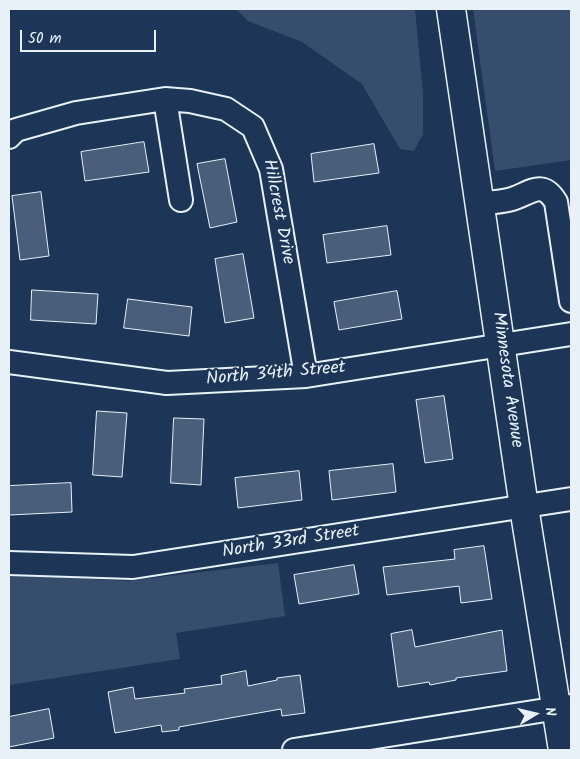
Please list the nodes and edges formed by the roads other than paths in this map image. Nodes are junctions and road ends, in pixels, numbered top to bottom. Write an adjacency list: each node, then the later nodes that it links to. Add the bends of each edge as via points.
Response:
1 (451, 9): 5 (main road, Minnesota Avenue)
2 (165, 99): 3 (street, Hillcrest Drive, via 76,112 16,130); 4 (street); 10 (street, Hillcrest Drive, via 190,100 226,109 253,128 263,147 271,168)
3 (9, 137)
4 (181, 200)
5 (480, 204): 6 (street, via 511,199 538,189 552,195 556,202); 8 (main road, Minnesota Avenue)
6 (571, 301)
7 (571, 334): 8 (street, North 34th Street)
8 (502, 344): 10 (street, North 34th Street); 12 (main road, Minnesota Avenue)
9 (9, 362): 10 (street, North 34th Street, via 167,383)
10 (306, 376)
11 (571, 499): 12 (street, North 33rd Street)
12 (524, 507): 13 (street, North 33rd Street, via 133,567); 14 (main road, Minnesota Avenue)
13 (9, 563)
14 (564, 707): 15 (street); 16 (main road, Minnesota Avenue)
15 (294, 750)
16 (563, 750)

